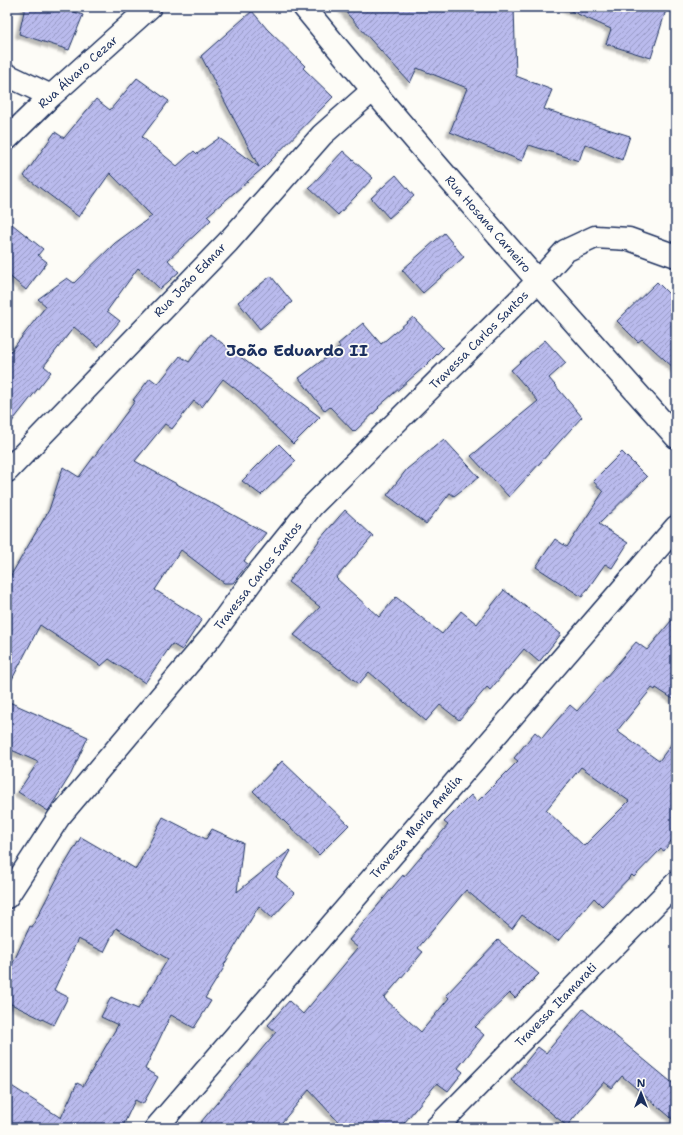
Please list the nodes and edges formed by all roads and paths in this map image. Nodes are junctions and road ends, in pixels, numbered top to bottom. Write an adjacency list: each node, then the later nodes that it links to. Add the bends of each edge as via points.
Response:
1 (150, 7): 5 (street, Rua Álvaro Cezar)
2 (304, 7): 4 (street, Rua Hosana Carneiro)
3 (7, 75): 5 (street)
4 (374, 90): 8 (street, Rua Hosana Carneiro); 10 (street, Rua João Edmar, via 322,135 228,242)
5 (51, 96): 6 (street, Rua Álvaro Cezar)
6 (7, 139)
7 (676, 256): 8 (street, Travessa Carlos Santos, via 629,239 595,237 564,251)
8 (538, 281): 9 (street, Rua Hosana Carneiro); 13 (street, Travessa Carlos Santos, via 312,506 210,637 60,817)
9 (676, 437)
10 (7, 471)
11 (676, 527): 14 (street, Travessa Maria Amélia)
12 (676, 883): 15 (street, Travessa Itamarati)
13 (7, 897)
14 (156, 1128)
15 (436, 1128)

